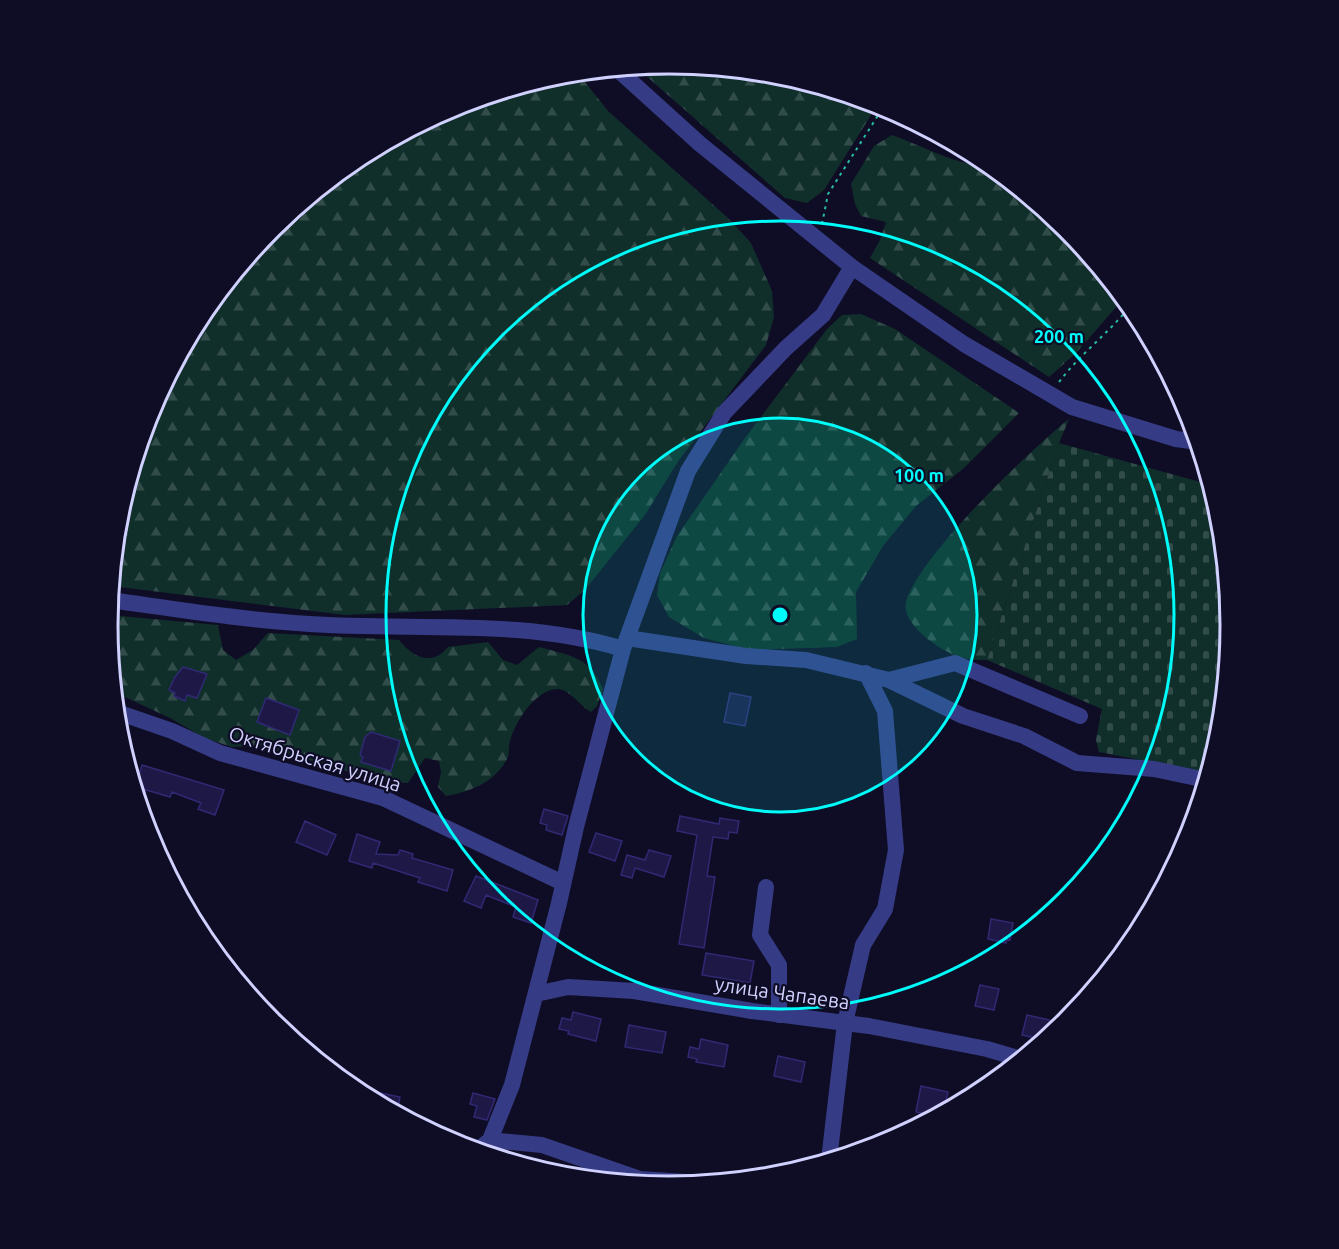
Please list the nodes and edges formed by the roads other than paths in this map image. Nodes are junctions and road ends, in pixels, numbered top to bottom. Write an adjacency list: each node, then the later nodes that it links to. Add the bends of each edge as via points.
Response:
1 (625, 76): 2 (street, via 700,144)
2 (852, 267): 3 (street, via 964,344 1072,407); 5 (street, via 823,315 724,414 688,471)
3 (1189, 441)
4 (119, 601): 5 (street, via 310,624 448,626)
5 (625, 644): 6 (street, via 806,660); 11 (street)
6 (866, 673): 7 (street); 15 (street, via 885,711 896,850 885,909 863,945)
7 (889, 680): 9 (street, via 955,663); 10 (street, via 963,716 1023,736 1077,764 1154,769)
8 (126, 715): 11 (street, Октябрьская улица, via 220,753 383,798)
9 (1080, 716)
10 (1198, 778)
11 (563, 884): 13 (street)
12 (766, 887): 14 (street, via 760,935 779,965)
13 (536, 994): 14 (street, улица Чапаева, via 568,987 634,992); 17 (street, via 512,1085)
14 (778, 1015): 15 (street, улица Чапаева)
15 (845, 1023): 16 (street, улица Чапаева); 19 (street)
16 (1012, 1056)
17 (485, 1143)
18 (489, 1145): 20 (street, via 542,1145)
19 (830, 1151)
20 (623, 1173)

